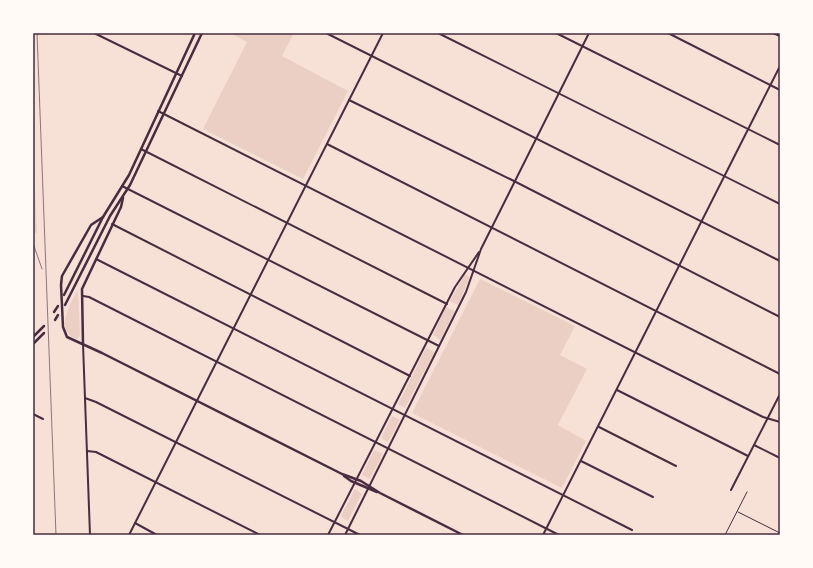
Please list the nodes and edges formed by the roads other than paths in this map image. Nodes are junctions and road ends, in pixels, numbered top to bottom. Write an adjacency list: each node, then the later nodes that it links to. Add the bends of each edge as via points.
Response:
1 (94, 33): 15 (street)
2 (195, 33): 15 (street)
3 (202, 33): 16 (street)
4 (326, 33): 13 (street)
5 (383, 33): 13 (street)
6 (438, 33): 19 (street)
7 (556, 33): 12 (street)
8 (589, 33): 12 (street)
9 (668, 33): 17 (street)
10 (773, 33): 11 (street)
11 (780, 36)
12 (583, 46): 19 (street); 23 (street)
13 (371, 56): 20 (street); 24 (street)
14 (780, 66): 17 (street)
15 (176, 73): 16 (street); 21 (street)
16 (182, 76): 22 (street)
17 (770, 85): 18 (street); 23 (street)
18 (780, 90)
19 (559, 94): 24 (street); 29 (street)
20 (349, 100): 25 (street); 30 (street)
21 (158, 111): 22 (street); 27 (street)
22 (164, 114): 28 (street); 32 (street)
23 (748, 129): 26 (street); 29 (street)
24 (536, 139): 30 (street); 37 (street)
25 (327, 144): 32 (street); 40 (street)
26 (780, 145)
27 (141, 149): 28 (street); 31 (street)
28 (146, 152): 33 (street); 38 (street)
29 (724, 176): 35 (street); 37 (street)
30 (515, 182): 40 (street); 45 (street)
31 (122, 186): 33 (street); 36 (street)
32 (305, 186): 38 (street); 46 (street)
33 (128, 189): 34 (street); 43 (street)
34 (123, 198): 39 (street); 52 (street, via 110,216)
35 (780, 204)
36 (103, 217): 48 (street); 65 (street, via 92,225 64,272 61,282 63,329 71,340)
37 (702, 222): 44 (street); 45 (street)
38 (287, 223): 43 (street); 51 (street)
39 (112, 224): 42 (street); 49 (street)
40 (492, 227): 41 (street); 54 (street)
41 (481, 249): 46 (street); 47 (street)
42 (96, 258): 50 (street); 60 (street)
43 (268, 261): 49 (street); 63 (street)
44 (780, 261)
45 (680, 266): 54 (street); 57 (street)
46 (467, 267): 47 (street); 51 (street)
47 (474, 271): 66 (street); 67 (street)
48 (64, 295)
49 (250, 295): 60 (street); 70 (street)
50 (81, 296): 65 (street); 68 (street)
51 (447, 304): 63 (street)
52 (65, 305)
53 (58, 306): 55 (street)
54 (657, 311): 67 (street); 69 (street)
55 (54, 312)
56 (58, 315): 58 (street)
57 (780, 317)
58 (55, 320)
59 (44, 326): 62 (street)
60 (233, 329): 68 (street); 75 (street)
61 (44, 333): 64 (street)
62 (33, 337)
63 (428, 341): 66 (street); 70 (street)
64 (33, 344)
65 (83, 344): 73 (street); 74 (street)
66 (439, 346): 77 (street)
67 (636, 353): 71 (street); 78 (street)
68 (216, 363): 74 (street); 83 (street)
69 (780, 374)
70 (410, 376): 75 (street)
71 (617, 390): 81 (street); 87 (street)
72 (780, 394): 78 (street)
73 (85, 398): 82 (street); 86 (street)
74 (197, 401): 82 (street); 91 (street)
75 (393, 409): 77 (street); 83 (street)
76 (33, 414): 79 (street)
77 (404, 415): 85 (street); 100 (street)
78 (768, 418): 80 (street); 84 (street)
79 (43, 419)
80 (780, 422)
81 (598, 427): 89 (street); 90 (street)
82 (176, 442): 93 (street); 103 (street)
83 (376, 443): 85 (street); 92 (street)
84 (754, 445): 87 (street); 88 (street)
85 (387, 449): 95 (street); 106 (street)
86 (87, 451): 93 (street, via 96,452); 109 (street)
87 (748, 456): 97 (street)
88 (780, 458)
89 (581, 461): 100 (street); 101 (street)
90 (676, 466)
91 (342, 474): 92 (street); 94 (street)
92 (357, 479): 94 (street); 95 (street)
93 (156, 482): 104 (street); 112 (street)
94 (355, 483): 96 (street); 103 (street)
95 (369, 485): 96 (street); 99 (street)
96 (368, 489): 99 (street); 105 (street)
97 (731, 490)
98 (747, 492): 102 (lane)
99 (380, 493): 116 (street)
100 (564, 495): 106 (street); 107 (street)
101 (653, 497)
102 (738, 512): 108 (lane); 119 (lane)
103 (334, 522): 105 (street); 113 (street)
104 (135, 524): 110 (street); 111 (street)
105 (348, 529): 114 (street); 115 (street)
106 (546, 529): 117 (street); 118 (street)
107 (632, 530)
108 (780, 533)
109 (90, 535)
110 (129, 535)
111 (157, 535)
112 (260, 535)
113 (328, 535)
114 (345, 535)
115 (360, 535)
116 (463, 535)
117 (543, 535)
118 (559, 535)
119 (725, 535)

